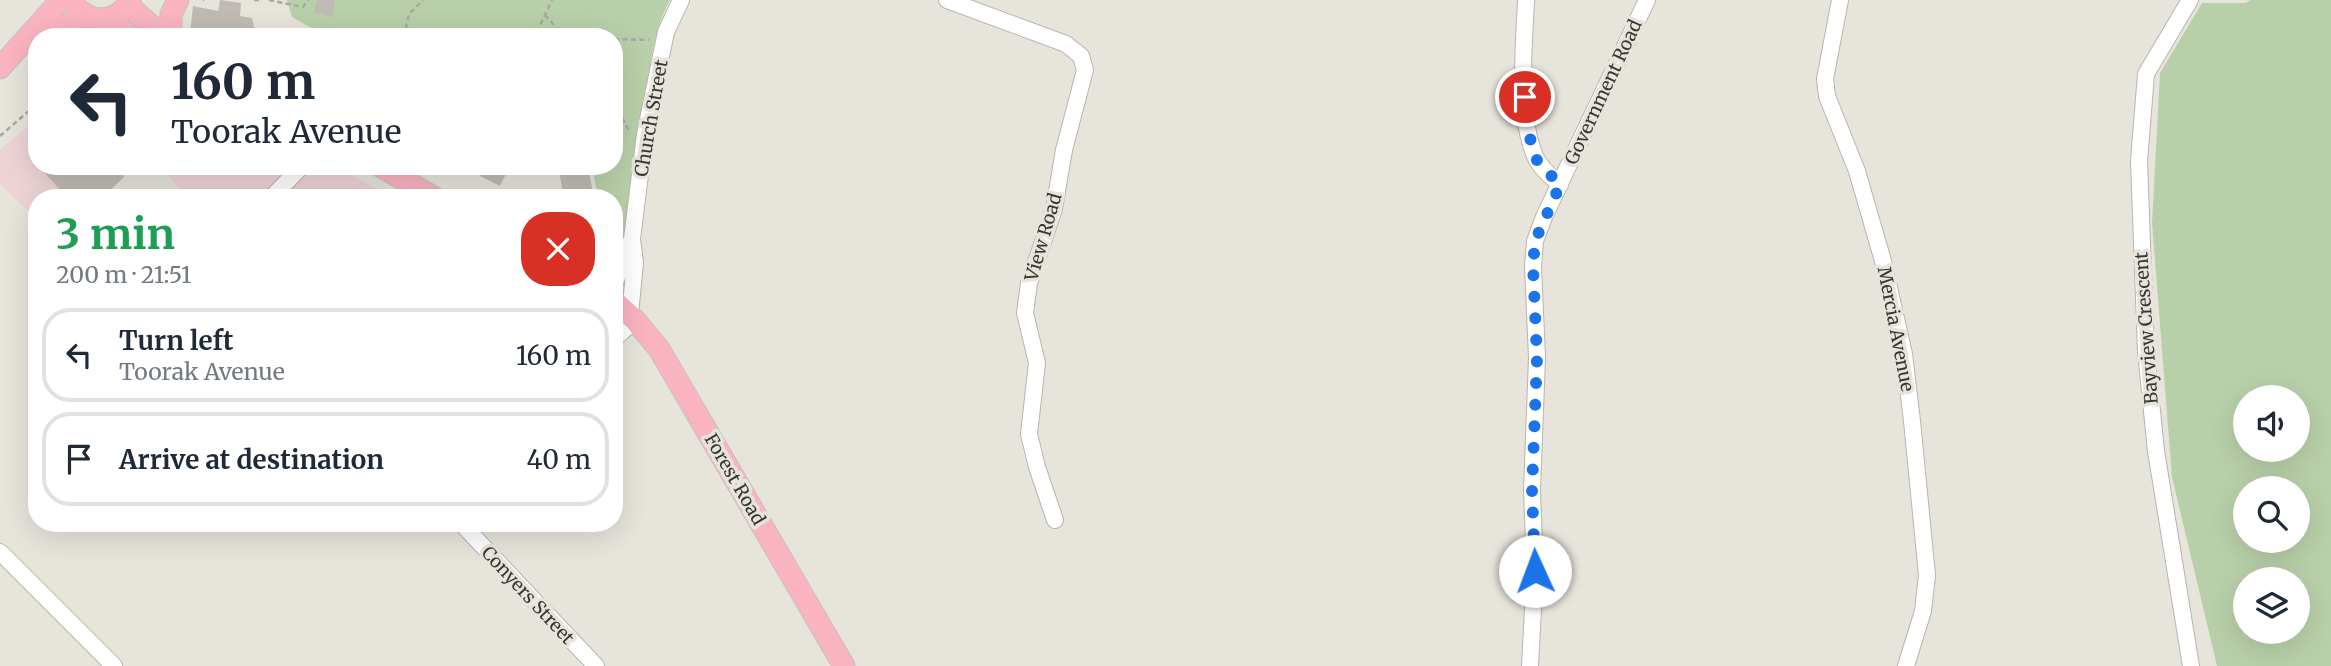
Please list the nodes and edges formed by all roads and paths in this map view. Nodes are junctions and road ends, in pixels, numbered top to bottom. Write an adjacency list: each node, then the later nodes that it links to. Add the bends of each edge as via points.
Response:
1 (61, 0): 20 (main road)
2 (72, 0): 18 (main road)
3 (178, 0): 24 (main road)
4 (254, 0): 5 (path)
5 (259, 0)
6 (269, 0): 7 (path, via 303,7)
7 (308, 0)
8 (422, 0): 25 (path, via 409,14)
9 (552, 0): 17 (path)
10 (681, 0): 30 (street, Church Street)
11 (947, 0): 44 (street, View Road, via 1066,44 1081,56 1085,70 1025,313 1037,363 1029,434)
12 (1526, 0): 38 (street, via 1526,124 1536,159)
13 (1647, 0): 38 (street, Government Road)
14 (1840, 0): 51 (street, Mercia Avenue, via 1825,79 1827,96 1857,171 1876,236 1904,354 1912,421 1927,575 1923,611)
15 (2190, 0): 52 (street, Bayview Crescent, via 2146,74 2139,161 2140,242 2154,426)
16 (128, 2): 19 (main road); 23 (main road)
17 (545, 15): 26 (path); 27 (path)
18 (86, 16): 19 (main road); 21 (main road)
19 (108, 19): 22 (main road)
20 (36, 28)
21 (61, 28)
22 (120, 28)
23 (155, 28)
24 (171, 28)
25 (406, 28)
26 (539, 28)
27 (557, 28)
28 (28, 37): 32 (main road)
29 (623, 39): 30 (path)
30 (664, 43): 41 (street, Church Street, via 645,134)
31 (28, 45): 32 (main road)
32 (16, 51): 33 (main road)
33 (0, 68)
34 (28, 112): 35 (path)
35 (0, 136)
36 (293, 175): 39 (street)
37 (395, 175): 40 (main road)
38 (1560, 185): 50 (street, Government Road, via 1535,241 1533,266 1537,358)
39 (280, 189)
40 (420, 189)
41 (632, 239): 42 (street, Church Street); 43 (street, Church Street, via 635,264)
42 (623, 262)
43 (626, 312): 49 (main road, Forest Road, via 659,349)
44 (1055, 520)
45 (469, 532): 48 (street, Conyers Street)
46 (0, 552): 47 (street)
47 (114, 666)
48 (596, 666)
49 (845, 666)
50 (1530, 666)
51 (1906, 666)
52 (2191, 666)

